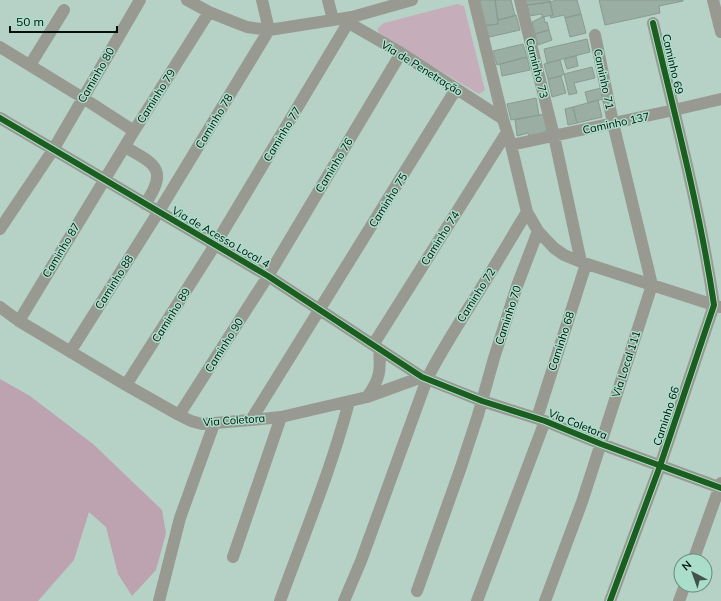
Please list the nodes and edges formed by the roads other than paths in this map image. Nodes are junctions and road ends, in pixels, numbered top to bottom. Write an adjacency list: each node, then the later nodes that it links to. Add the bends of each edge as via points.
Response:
1 (140, 0): 21 (street, Caminho 80)
2 (187, 0): 11 (street)
3 (262, 0): 14 (street)
4 (328, 0): 12 (street)
5 (412, 0): 9 (street)
6 (474, 0): 25 (street)
7 (520, 0): 29 (street, Caminho 73)
8 (714, 0): 15 (street)
9 (392, 3): 12 (street)
10 (64, 10): 19 (street)
11 (209, 12): 14 (street, via 247,27); 27 (street, Caminho 79)
12 (341, 21): 14 (street); 18 (street, Via de Penetração); 39 (street, Caminho 77)
13 (653, 22): 23 (street, Caminho 69)
14 (269, 30): 35 (street, Caminho 78)
15 (721, 32)
16 (595, 35): 26 (street, Caminho 71)
17 (0, 47): 19 (street)
18 (401, 53): 20 (street, Via de Penetração); 41 (street, Caminho 76)
19 (30, 66): 21 (street)
20 (456, 89): 25 (street, Via de Penetração); 45 (street, Caminho 75)
21 (83, 98): 27 (street); 32 (street, Caminho 80)
22 (721, 99): 23 (street, Caminho 137)
23 (674, 110): 26 (street, Caminho 137); 43 (street, Caminho 69)
24 (0, 118): 32 (street, Via de Acesso Local 4)
25 (503, 118): 28 (street)
26 (613, 123): 29 (street, Caminho 137); 42 (street, Caminho 71)
27 (134, 131): 31 (street, Caminho 79)
28 (507, 132): 30 (street); 47 (street, Caminho 74)
29 (554, 136): 30 (street, Caminho 137); 40 (street, Caminho 73)
30 (511, 145): 36 (street)
31 (125, 147): 33 (street, Caminho 79); 34 (street, via 153,164 157,174 156,185)
32 (53, 150): 33 (street, Via de Acesso Local 4); 37 (street, Caminho 80)
33 (104, 180): 34 (street, Via de Acesso Local 4); 46 (street, Caminho 87)
34 (145, 204): 35 (street, Via de Acesso Local 4)
35 (159, 212): 39 (street, Via de Acesso Local 4); 48 (street, Caminho 88)
36 (527, 212): 38 (street); 49 (street, Caminho 72)
37 (0, 229)
38 (538, 231): 40 (street, via 554,248); 52 (street, Caminho 70, via 517,286)
39 (215, 245): 41 (street, Via de Acesso Local 4); 50 (street, Caminho 89)
40 (583, 263): 42 (street); 56 (street, Caminho 68)
41 (268, 276): 45 (street, Via de Acesso Local 4); 54 (street, Caminho 90)
42 (652, 285): 43 (street); 59 (street, Via Local 111)
43 (717, 306): 60 (street, Caminho 66)
44 (0, 308): 46 (street, Via Coletora)
45 (320, 310): 47 (street, Via de Acesso Local 4); 57 (street, Caminho 75)
46 (19, 321): 48 (street, Via Coletora)
47 (376, 347): 49 (street, Via de Acesso Local 4); 51 (street, via 380,364 379,375)
48 (70, 352): 50 (street, Via Coletora)
49 (425, 378): 51 (street, Via Coletora); 52 (street, Via Coletora); 67 (street, Caminho 72, via 361,562)
50 (126, 385): 54 (street, Via Coletora)
51 (367, 398): 53 (street, Via Coletora)
52 (482, 401): 56 (street, Via Coletora); 64 (street, Caminho 70)
53 (349, 402): 55 (street, Via Coletora); 66 (street)
54 (179, 415): 58 (street, Via Coletora, via 202,424)
55 (281, 416): 57 (street, Via Coletora); 63 (street)
56 (541, 419): 59 (street, Via Coletora); 68 (street, Caminho 68)
57 (251, 420): 58 (street, Via Coletora)
58 (214, 424): 65 (street, via 180,518)
59 (600, 444): 60 (street, Via Coletora); 69 (street, Via Local 111, via 582,502)
60 (660, 466): 61 (street, Via Coletora); 70 (street, Caminho 66)
61 (720, 487): 62 (street)
62 (696, 553)
63 (233, 558)
64 (417, 591)
65 (159, 601)
66 (280, 601)
67 (344, 601)
68 (477, 601)
69 (545, 601)
70 (610, 601)

